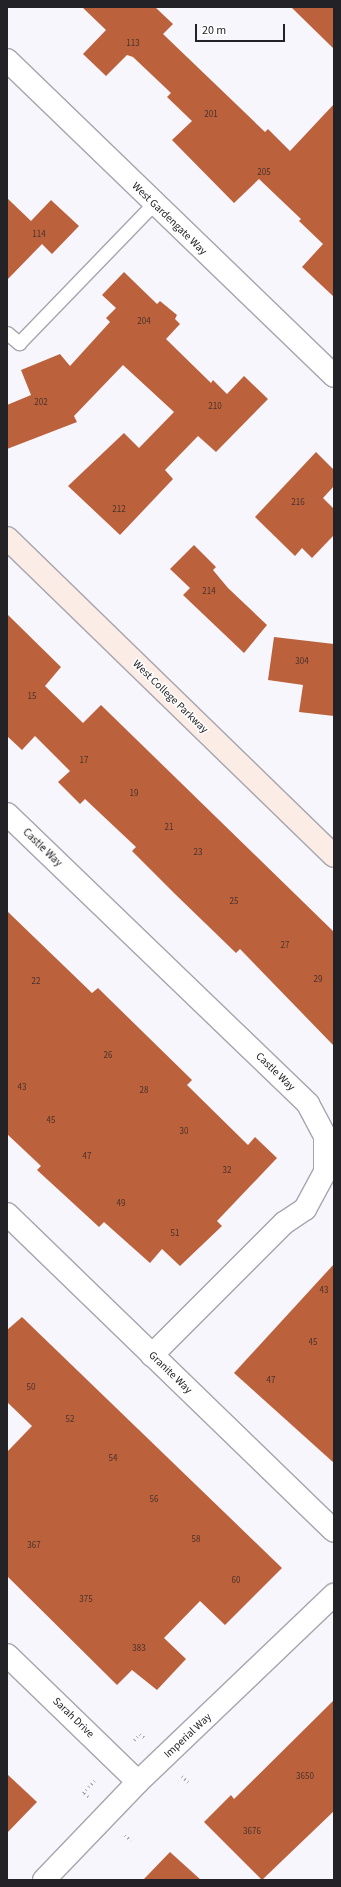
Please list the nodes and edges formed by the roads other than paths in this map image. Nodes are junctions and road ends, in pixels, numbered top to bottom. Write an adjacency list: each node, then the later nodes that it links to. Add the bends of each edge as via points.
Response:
1 (7, 60): 2 (street, West Gardengate Way)
2 (153, 204): 3 (lane, via 19,343); 4 (street, West Gardengate Way)
3 (7, 333)
4 (334, 376)
5 (7, 538): 7 (main road, West College Parkway)
6 (7, 814): 9 (street, Castle Way, via 308,1104 325,1136 325,1172 305,1209 284,1223)
7 (334, 856)
8 (7, 1214): 9 (street, Granite Way)
9 (152, 1356): 10 (street, Granite Way)
10 (334, 1531)
11 (334, 1595): 13 (street, Imperial Way)
12 (7, 1655): 13 (street, Sarah Drive)
13 (138, 1782): 14 (street, Imperial Way)
14 (44, 1880)

